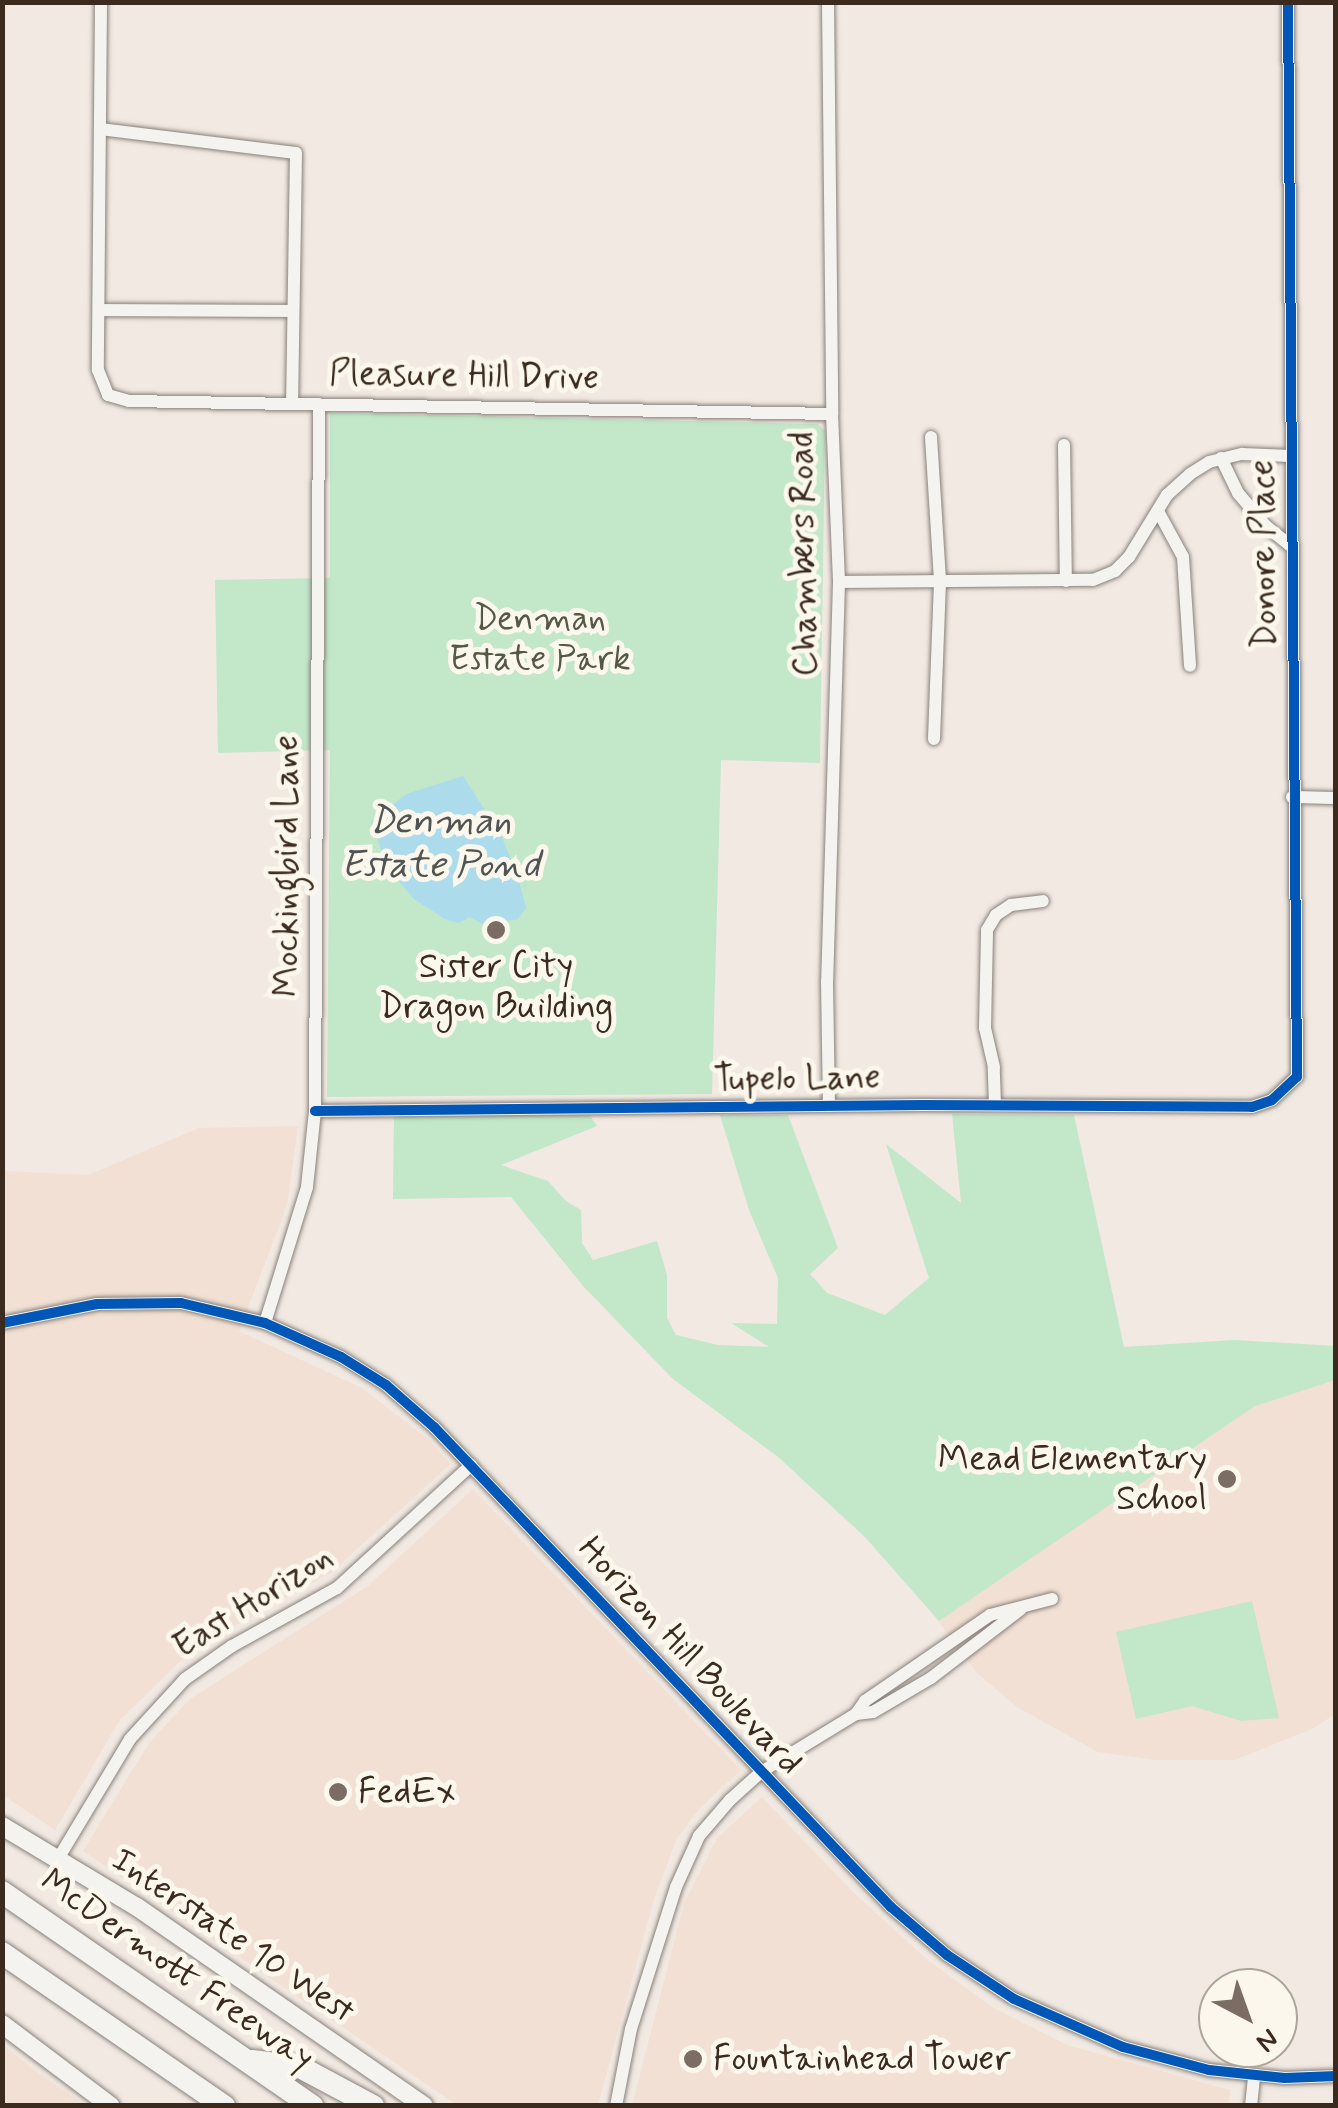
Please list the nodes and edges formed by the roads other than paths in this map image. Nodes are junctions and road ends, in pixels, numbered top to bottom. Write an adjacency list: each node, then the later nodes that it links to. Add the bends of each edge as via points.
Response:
1 (101, 2): 4 (street)
2 (828, 2): 9 (street, Chambers Road)
3 (1288, 2): 12 (street, Donore Place)
4 (100, 129): 5 (street); 6 (street, via 296,153)
5 (100, 310): 6 (street); 7 (street, Pleasure Hill Drive, via 102,386 108,396)
6 (292, 311): 7 (street)
7 (292, 402): 8 (street, Pleasure Hill Drive)
8 (320, 404): 9 (street, Pleasure Hill Drive); 27 (street, Mockingbird Lane)
9 (832, 414): 17 (street, Chambers Road)
10 (931, 437): 18 (street)
11 (1064, 445): 16 (street)
12 (1290, 456): 13 (street); 15 (street, Donore Place)
13 (1222, 458): 14 (street, via 1190,474); 15 (street, via 1238,493)
14 (1158, 512): 16 (street, via 1122,565 1093,580); 19 (street, via 1183,557)
15 (1293, 548): 21 (street, Donore Place)
16 (1066, 581): 18 (street)
17 (840, 582): 18 (street); 26 (street, Chambers Road, via 827,980)
18 (940, 582): 20 (street)
19 (1190, 666)
20 (934, 739)
21 (1292, 797): 22 (street); 24 (street, Donore Place, via 1298,1073)
22 (1336, 798)
23 (1043, 901): 25 (street, via 1011,905 987,930 984,1028)
24 (1276, 1096): 25 (street, Tupelo Lane, via 1252,1107)
25 (995, 1105): 26 (street, Tupelo Lane)
26 (830, 1106): 27 (street, Tupelo Lane)
27 (315, 1112): 28 (street, Mockingbird Lane, via 307,1188)
28 (265, 1323): 29 (street, Horizon Hill Boulevard, via 181,1303 139,1301); 30 (street, Horizon Hill Boulevard, via 320,1345 386,1385)
29 (2, 1324)
30 (471, 1465): 36 (street, Horizon Hill Boulevard); 38 (street, East Horizon, via 337,1588 185,1679 130,1740)
31 (1052, 1599): 32 (street)
32 (1024, 1606): 33 (street, via 990,1615); 34 (street)
33 (958, 1637): 34 (street); 35 (street)
34 (968, 1652): 35 (street, via 873,1712)
35 (856, 1714): 36 (street)
36 (761, 1772): 43 (street, Horizon Hill Boulevard, via 902,1918 1014,2000 1123,2047); 50 (street, via 690,1853 631,2029)
37 (2, 1826): 38 (main road, Interstate 10 West)
38 (58, 1859): 49 (main road, Interstate 10 West)
39 (2, 1892): 42 (highway, McDermott Freeway)
40 (2, 1953): 46 (highway)
41 (2, 2024): 45 (main road)
42 (249, 2060): 47 (highway, McDermott Freeway); 48 (highway, via 300,2067)
43 (1254, 2076): 44 (street, Horizon Hill Boulevard); 51 (street)
44 (1336, 2076)
45 (111, 2106)
46 (222, 2106)
47 (312, 2106)
48 (374, 2106)
49 (424, 2106)
50 (616, 2106)
51 (1251, 2106)

